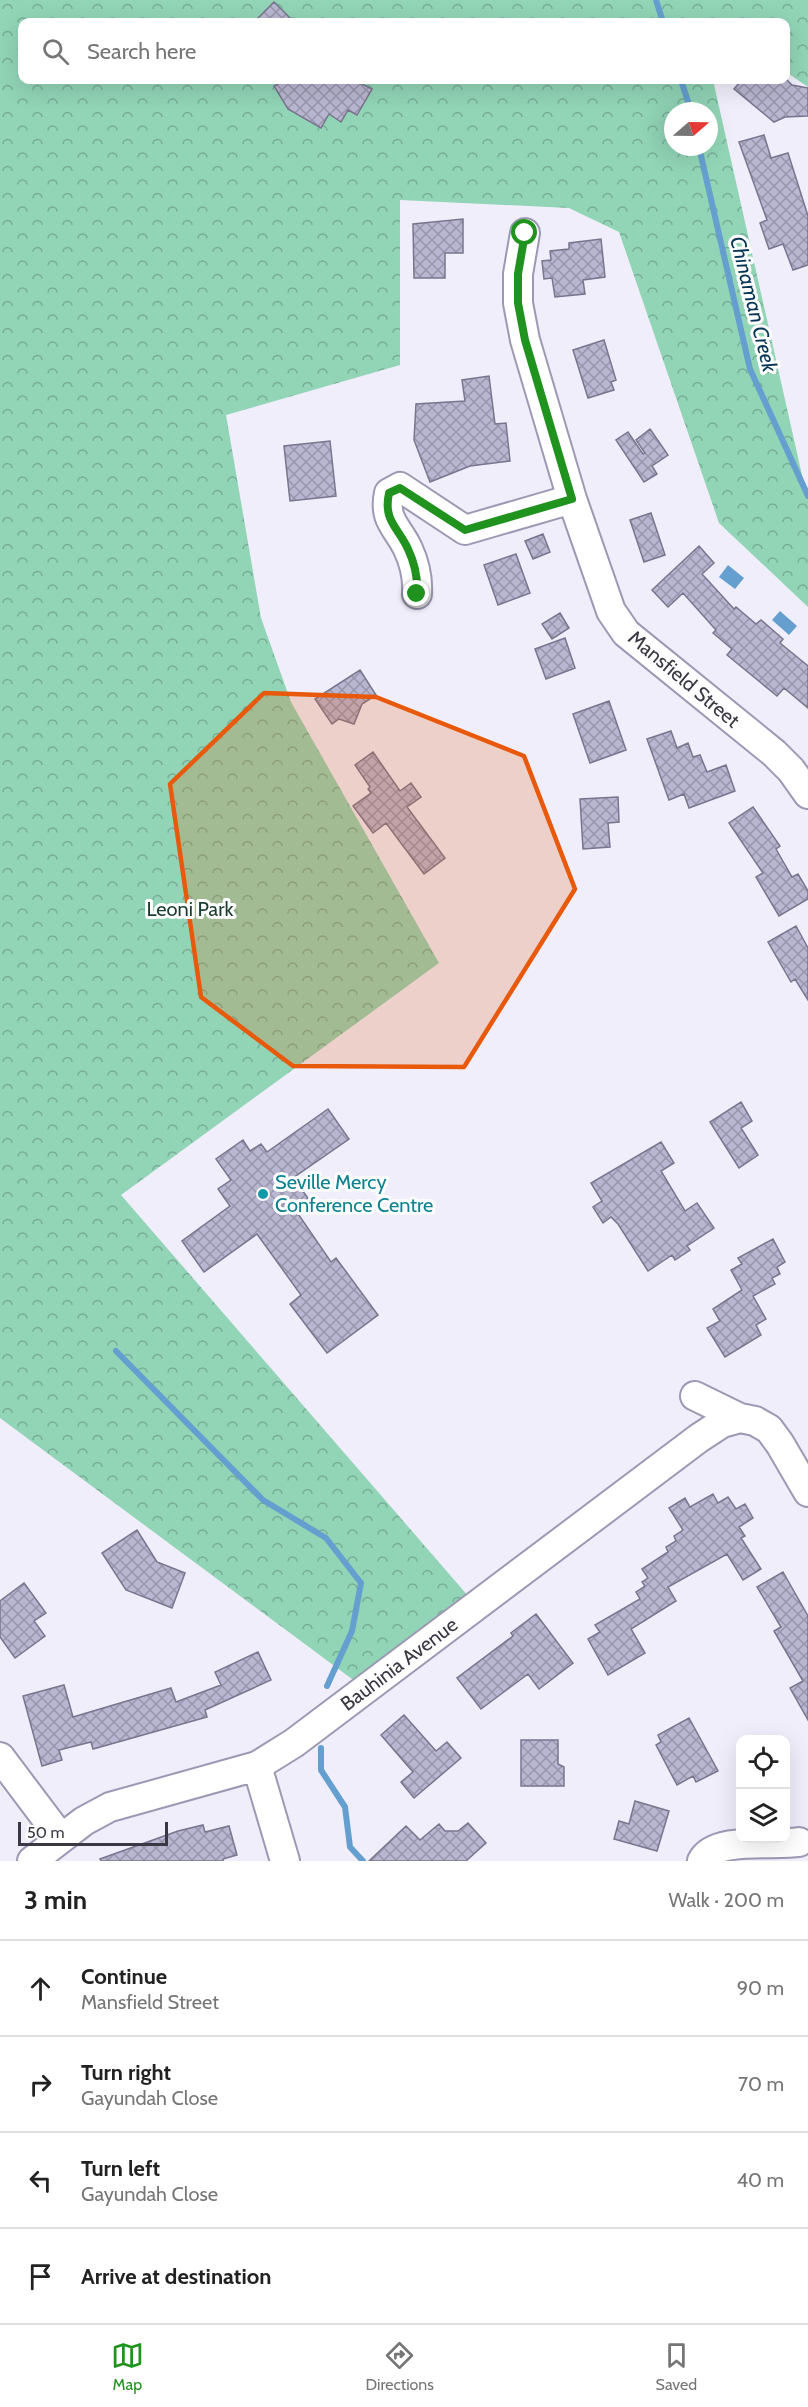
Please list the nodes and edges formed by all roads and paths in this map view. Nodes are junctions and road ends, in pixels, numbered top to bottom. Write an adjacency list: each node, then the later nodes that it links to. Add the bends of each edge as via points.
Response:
1 (525, 233): 2 (street, Mansfield Street, via 518,303 525,340)
2 (572, 499): 3 (street, via 465,530 400,488 389,493 392,526 408,547 418,577); 4 (street, Mansfield Street, via 611,611 627,633 774,753)
3 (417, 594)
4 (808, 794)
5 (695, 1396): 6 (street)
6 (740, 1418): 7 (street, via 769,1430); 9 (street, Bauhinia Avenue, via 722,1423 699,1438 294,1743)
7 (808, 1492)
8 (0, 1757): 10 (street)
9 (257, 1766): 10 (street, Bauhinia Avenue, via 110,1807); 13 (street)
10 (61, 1838): 12 (street, Bauhinia Avenue)
11 (804, 1839): 14 (street, via 779,1845 723,1845); 15 (street)
12 (32, 1861)
13 (285, 1861)
14 (702, 1861)
15 (768, 1861)

